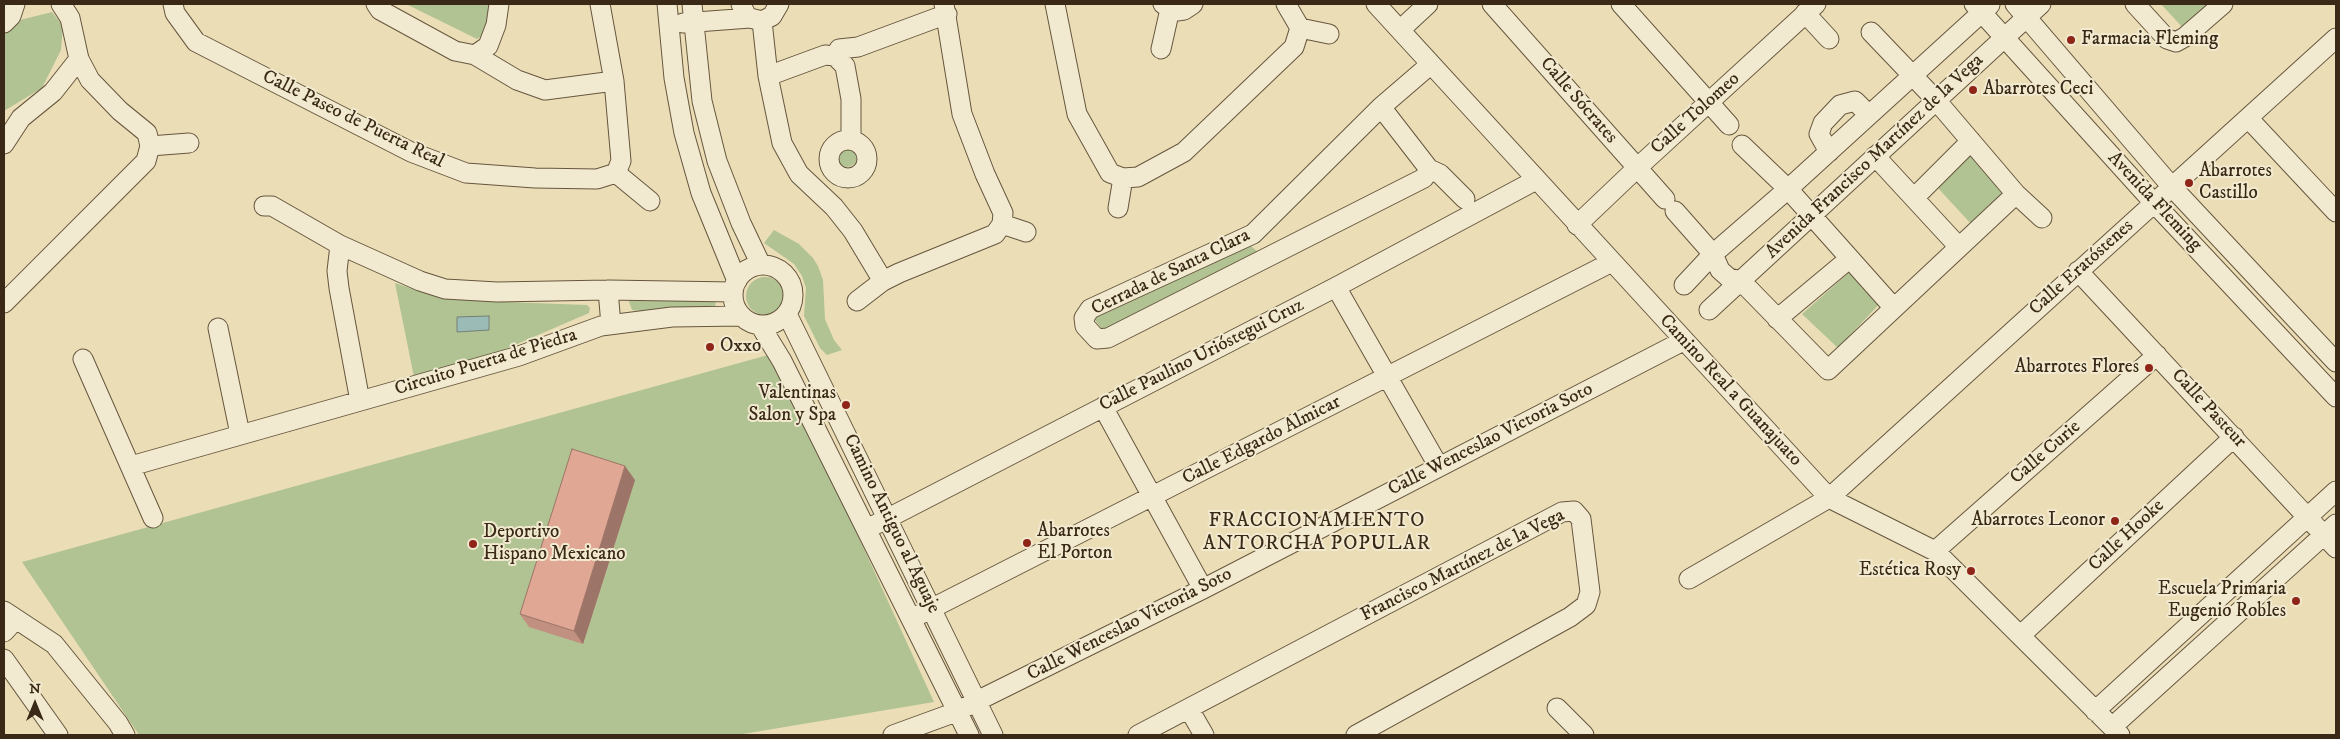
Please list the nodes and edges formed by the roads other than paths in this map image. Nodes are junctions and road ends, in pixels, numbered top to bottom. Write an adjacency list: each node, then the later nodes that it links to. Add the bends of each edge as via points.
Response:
1 (14, 4): 26 (street, via 12,16)
2 (61, 4): 38 (street, via 70,18)
3 (173, 4): 60 (street, Calle Paseo de Puerta Real, via 175,13 196,42 411,152 457,170 535,178 597,179)
4 (376, 4): 37 (street, via 380,10 455,51)
5 (499, 4): 37 (street, via 488,46)
6 (600, 4): 42 (street)
7 (667, 4): 27 (street)
8 (779, 4): 25 (street, via 772,16)
9 (1055, 4): 61 (street, via 1077,114 1110,173)
10 (1193, 4): 18 (street, via 1184,10)
11 (1286, 4): 28 (street)
12 (1376, 4): 29 (street, Camino Real a Guanajuato)
13 (1428, 4): 29 (street)
14 (1492, 4): 58 (street, Calle Sócrates)
15 (2041, 4): 23 (street, Avenida Francisco Martínez de la Vega)
16 (2135, 4): 17 (street, via 2167,39 2176,42)
17 (2223, 4)
18 (1167, 6): 36 (street)
19 (1630, 6): 44 (street)
20 (1982, 6): 32 (street, Avenida Fleming); 40 (street, Avenida Francisco Martínez de la Vega)
21 (945, 9): 35 (street, via 858,48); 75 (street, via 962,114 984,174 1003,213)
22 (1811, 9): 33 (street); 44 (street, Calle Tolomeo)
23 (2021, 10): 32 (street, Avenida Francisco Martínez de la Vega); 63 (street, Avenida Fleming)
24 (693, 13): 25 (street); 27 (street); 85 (street, via 702,100 716,161)
25 (751, 14): 41 (street)
26 (4, 23)
27 (669, 24): 90 (street, via 684,133)
28 (1300, 28): 31 (street); 61 (street, via 1294,48 1184,152 1138,177)
29 (1400, 30): 39 (street, Camino Real a Guanajuato)
30 (1871, 32): 40 (street)
31 (1329, 34)
32 (2004, 37): 43 (street, Avenida Francisco Martínez de la Vega); 69 (street, Avenida Fleming)
33 (1829, 39)
34 (2334, 46): 47 (street, Calle Eratóstenes)
35 (839, 48): 41 (street); 50 (street, via 849,90)
36 (1161, 49)
37 (475, 55): 42 (street, via 517,80 545,90)
38 (79, 59): 48 (street, via 53,92); 55 (street, via 90,80 146,134)
39 (1431, 64): 45 (street, Cerrada de Santa Clara); 62 (street, Camino Real a Guanajuato)
40 (1912, 75): 43 (street); 46 (street, Avenida Francisco Martínez de la Vega)
41 (768, 76): 87 (street, via 782,143 798,174 849,225)
42 (614, 81): 60 (street, via 621,161)
43 (1936, 99): 51 (street); 57 (street, Avenida Francisco Martínez de la Vega)
44 (1709, 103): 49 (street); 58 (street, Calle Tolomeo)
45 (1381, 107): 59 (street); 78 (street, Cerrada de Santa Clara)
46 (1869, 115): 56 (street, Avenida Francisco Martínez de la Vega); 56 (street, via 1855,101 1840,105 1823,123 1819,134)
47 (2248, 118): 63 (street, Calle Eratóstenes); 72 (street)
48 (12, 119): 53 (street)
49 (1729, 125)
50 (851, 140)
51 (1971, 141): 65 (street); 66 (street)
52 (189, 143): 55 (street)
53 (4, 144)
54 (1742, 145): 64 (street)
55 (150, 146): 94 (street, via 146,161)
56 (1829, 152): 64 (street, Avenida Francisco Martínez de la Vega)
57 (1875, 156): 66 (street); 73 (street, Avenida Francisco Martínez de la Vega)
58 (1637, 168): 76 (street, Calle Tolomeo); 81 (street, Calle Sócrates)
59 (1429, 169): 67 (street, via 1440,174); 82 (street, Cerrada de Santa Clara, via 1424,178)
60 (616, 173): 68 (street)
61 (1123, 178): 71 (street)
62 (1536, 180): 76 (street, Camino Real a Guanajuato); 91 (street, Calle Paulino Urióstegui Cruz)
63 (2172, 187): 69 (street, Calle Eratóstenes); 106 (street, Avenida Fleming)
64 (1788, 189): 73 (street); 81 (street, Avenida Francisco Martínez de la Vega)
65 (2016, 194): 74 (street); 80 (street)
66 (1914, 198): 80 (street)
67 (1465, 199)
68 (650, 201)
69 (2154, 203): 86 (street, Calle Eratóstenes); 108 (street, Avenida Fleming)
70 (264, 206): 79 (street, via 272,206)
71 (1118, 208)
72 (2336, 212)
73 (1811, 216): 83 (street); 88 (street, Avenida Francisco Martínez de la Vega)
74 (2042, 218)
75 (1002, 224): 77 (street); 87 (street, via 995,234)
76 (1578, 225): 84 (street, Camino Real a Guanajuato)
77 (1026, 232)
78 (1253, 234): 82 (street); 82 (street, Cerrada de Santa Clara, via 1090,309 1084,318 1085,326 1097,339 1108,338)
79 (340, 245): 92 (street, via 420,282 446,289 497,292); 109 (street, via 339,288)
80 (1959, 247): 95 (street)
81 (1713, 254): 88 (street, Calle Sócrates, via 1720,270 1729,278); 89 (street, Avenida Francisco Martínez de la Vega)
82 (1267, 257)
83 (1849, 259): 95 (street); 99 (street)
84 (1612, 262): 103 (street, Camino Real a Guanajuato); 107 (street, Calle Edgardo Almicar)
85 (761, 265): 90 (street, via 751,268); 97 (street, via 780,271 792,286 792,306)
86 (2078, 271): 104 (street, Calle Pasteur); 117 (street, Calle Eratóstenes)
87 (883, 281): 93 (street)
88 (1741, 281): 96 (street, Avenida Francisco Martínez de la Vega); 99 (street, Calle Sócrates)
89 (1684, 284)
90 (735, 286): 92 (street); 98 (street, via 736,308)
91 (1336, 287): 107 (street); 110 (street, Calle Paulino Urióstegui Cruz)
92 (608, 290): 100 (street)
93 (857, 301)
94 (4, 303)
95 (1894, 308): 99 (street, Calle Sócrates, via 1828,370)
96 (1709, 310)
97 (786, 314): 101 (street, via 770,324); 120 (street, Camino Antiguo al Aguaje)
98 (742, 316): 100 (street, Circuito Puerta de Piedra, via 672,317); 101 (street)
99 (1777, 319)
100 (611, 325): 109 (street, Circuito Puerta de Piedra, via 519,356)
101 (760, 325): 121 (street, Camino Antiguo al Aguaje, via 782,361)
102 (218, 328): 111 (street)
103 (1683, 342): 114 (street, Calle Wenceslao Victoria Soto); 117 (street, Camino Real a Guanajuato)
104 (2157, 355): 112 (street, Calle Pasteur); 123 (street, Calle Curie)
105 (83, 359): 113 (street)
106 (2336, 362)
107 (1387, 376): 114 (street); 116 (street, Calle Edgardo Almicar)
108 (2336, 398)
109 (360, 401): 111 (street, Circuito Puerta de Piedra)
110 (1103, 407): 116 (street); 120 (street, Calle Paulino Urióstegui Cruz)
111 (240, 434): 113 (street, Circuito Puerta de Piedra)
112 (2234, 437): 118 (street, Calle Pasteur); 129 (street, Calle Hooke)
113 (131, 466): 119 (street)
114 (1439, 467): 125 (street, Calle Wenceslao Victoria Soto)
115 (2336, 491): 118 (street)
116 (1153, 497): 125 (street); 126 (street, Calle Edgardo Almicar)
117 (1828, 498): 123 (street, Camino Real a Guanajuato); 124 (street, Calle Eratóstenes)
118 (2309, 516): 122 (street, Calle Pasteur); 134 (street)
119 (153, 518)
120 (888, 518): 121 (street, Calle Paulino Urióstegui Cruz); 126 (street, Camino Antiguo al Aguaje)
121 (868, 529): 127 (street, Camino Antiguo al Aguaje)
122 (2332, 535): 136 (street)
123 (1935, 551): 129 (street, Camino Real a Guanajuato)
124 (1689, 579)
125 (1202, 589): 131 (street, Calle Wenceslao Victoria Soto)
126 (932, 608): 127 (street, Calle Edgardo Almicar); 131 (street, Camino Antiguo al Aguaje)
127 (911, 619): 135 (street, Camino Antiguo al Aguaje)
128 (8, 621): 138 (street, via 54,644)
129 (2020, 635): 134 (street, Camino Real a Guanajuato)
130 (4, 659): 137 (street)
131 (977, 701): 135 (street, Calle Wenceslao Victoria Soto); 141 (street, Camino Antiguo al Aguaje)
132 (1557, 708): 145 (street)
133 (1189, 709): 142 (street, Francisco Martínez de la Vega); 143 (street); 144 (street, Francisco Martínez de la Vega, via 1562,512 1574,511 1581,519 1590,592 1586,605 1570,617)
134 (2096, 711): 136 (street, Camino Real a Guanajuato)
135 (956, 712): 139 (street, Calle Wenceslao Victoria Soto); 140 (street, Camino Antiguo al Aguaje)
136 (2116, 731)
137 (58, 735)
138 (126, 735)
139 (893, 735)
140 (969, 735)
141 (994, 735)
142 (1138, 735)
143 (1204, 735)
144 (1356, 735)
145 (1584, 735)

